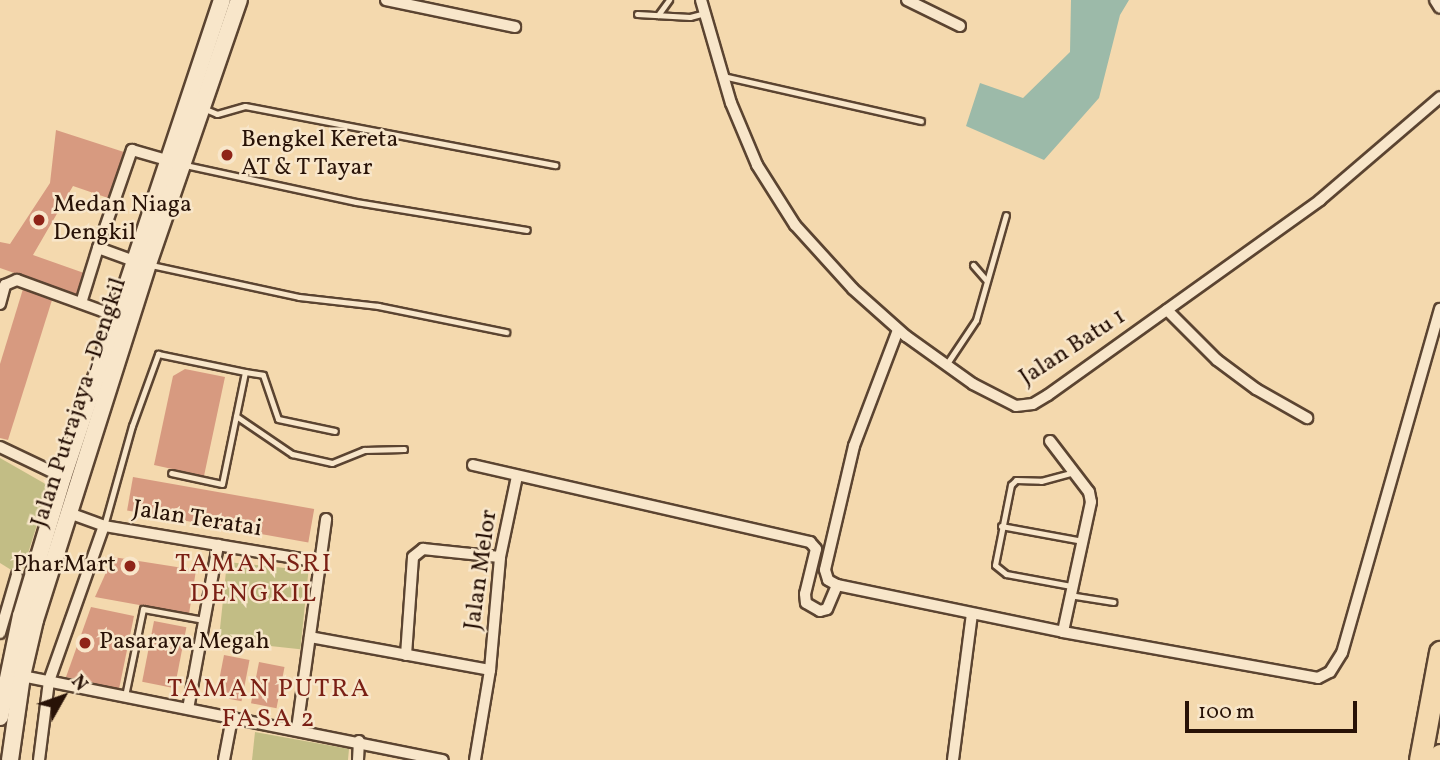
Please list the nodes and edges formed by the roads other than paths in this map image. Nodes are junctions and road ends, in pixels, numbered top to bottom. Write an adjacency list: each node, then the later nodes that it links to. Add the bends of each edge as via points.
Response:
1 (222, 0): 18 (main road)
2 (239, 0): 16 (main road)
3 (386, 0): 13 (street)
4 (669, 0): 11 (lane)
5 (701, 0): 10 (street, Jalan Batu 1)
6 (907, 0): 12 (street)
7 (1435, 0): 8 (street)
8 (1440, 8)
9 (637, 13): 11 (lane)
10 (705, 13): 11 (lane); 14 (street, Jalan Batu 1)
11 (658, 15)
12 (960, 26)
13 (516, 27)
14 (723, 76): 17 (lane); 32 (street, Jalan Batu 1, via 757,165 795,225)
15 (1440, 97): 30 (street, Jalan Batu 1, via 1320,200)
16 (203, 108): 19 (main road); 20 (lane, via 216,114 245,106)
17 (921, 121)
18 (168, 160): 23 (street, via 132,150); 24 (main road)
19 (184, 165): 22 (lane, via 356,202); 24 (main road)
20 (555, 165)
21 (1006, 215): 26 (lane)
22 (527, 230)
23 (97, 248): 24 (street); 27 (street)
24 (141, 263): 31 (main road, Jalan Putrajaya - Dengkil); 33 (lane, via 299,297 378,306); 47 (main road, Jalan Putrajaya - Dengkil)
25 (974, 265): 26 (lane)
26 (986, 280): 34 (lane, via 972,330)
27 (81, 303): 28 (street, via 17,280 5,285); 31 (street)
28 (0, 304)
29 (1440, 309): 62 (street, via 1342,653 1330,672 1306,678)
30 (1167, 310): 34 (street, Jalan Batu 1, via 1033,404 1016,407); 37 (street, via 1217,360)
31 (116, 316): 46 (main road, Jalan Putrajaya - Dengkil)
32 (898, 330): 34 (street, Jalan Batu 1); 56 (street, via 854,446 825,570 828,580)
33 (506, 332)
34 (946, 365)
35 (245, 372): 36 (lane); 38 (lane, via 263,375 278,419); 49 (lane, via 158,354)
36 (236, 416): 41 (lane, via 292,454 332,463 364,450); 44 (lane, via 222,484)
37 (1307, 418)
38 (335, 431)
39 (1050, 441): 43 (street)
40 (0, 447): 46 (street)
41 (404, 449)
42 (473, 465): 45 (street)
43 (1075, 472): 50 (lane, via 1041,481 1016,480); 51 (street, via 1091,502)
44 (172, 473)
45 (517, 476): 53 (street, Jalan Melor); 56 (street, via 810,542 816,550 806,603 820,611 827,609)
46 (63, 477): 59 (main road, Jalan Putrajaya - Dengkil)
47 (69, 513): 49 (street, Jalan Teratai); 68 (main road, Jalan Putrajaya - Dengkil)
48 (326, 519): 54 (street)
49 (104, 526): 52 (street, Jalan Teratai); 69 (street)
50 (1001, 526): 51 (lane); 57 (lane, via 995,565 999,570)
51 (1083, 541): 57 (street)
52 (218, 545): 54 (street, Jalan Teratai); 61 (street)
53 (500, 557): 66 (street, via 422,549 412,557); 67 (street, Jalan Melor)
54 (320, 562): 64 (street)
55 (17, 575): 59 (street)
56 (837, 585): 60 (street)
57 (1070, 590): 58 (lane); 62 (street)
58 (1113, 602)
59 (14, 614): 63 (street); 72 (main road, Jalan Putrajaya - Dengkil)
60 (972, 614): 62 (street); 82 (street)
61 (204, 620): 70 (lane, via 143,609); 71 (street)
62 (1063, 632)
63 (0, 633)
64 (310, 637): 66 (street); 74 (street)
65 (1440, 652): 83 (highway)
66 (406, 655): 67 (street)
67 (490, 670): 81 (street, Jalan Melor)
68 (22, 676): 69 (street); 76 (main road, Jalan Putrajaya - Dengkil)
69 (49, 681): 70 (street); 77 (street)
70 (125, 696): 71 (street)
71 (188, 709): 73 (street)
72 (0, 718)
73 (232, 718): 74 (street); 78 (street)
74 (297, 729): 75 (street)
75 (359, 741): 79 (street); 80 (street)
76 (10, 760)
77 (39, 760)
78 (223, 760)
79 (358, 760)
80 (443, 760)
81 (475, 760)
82 (953, 760)
83 (1420, 760)

